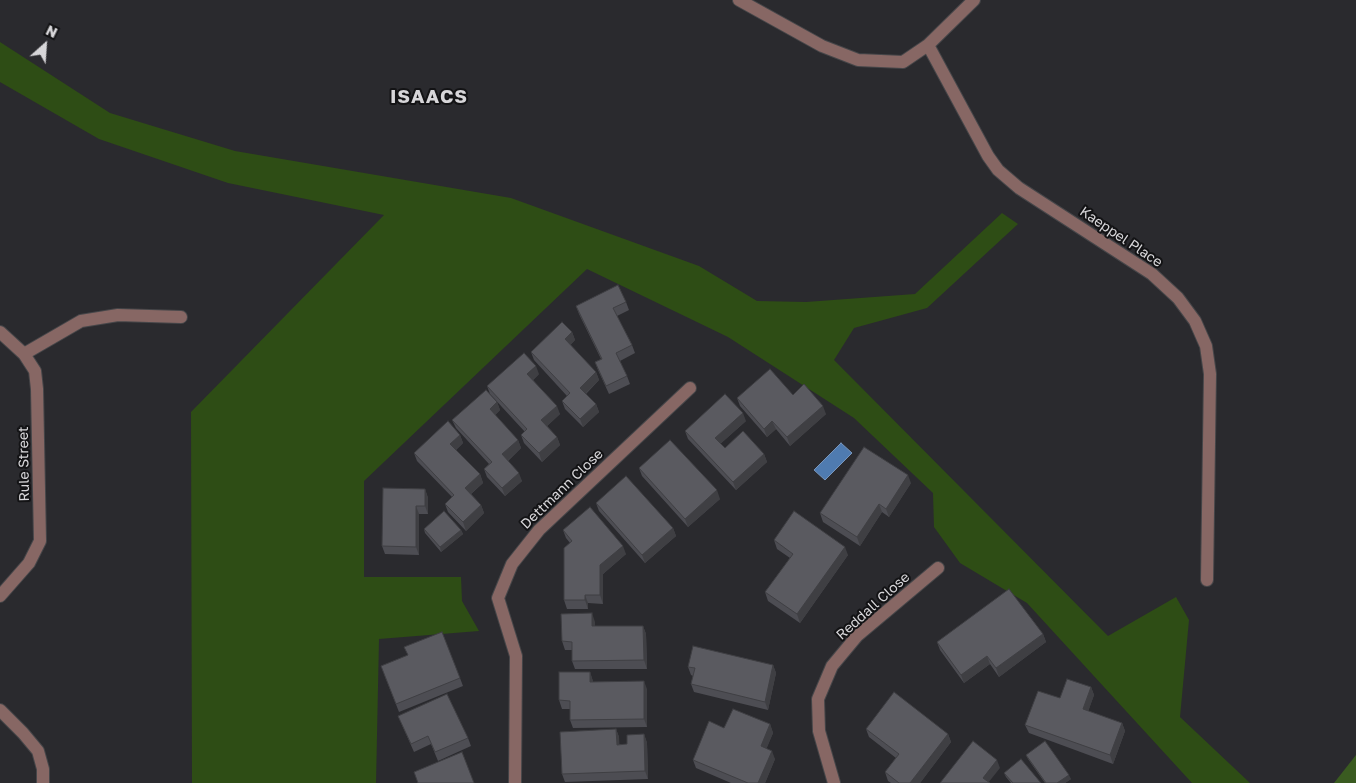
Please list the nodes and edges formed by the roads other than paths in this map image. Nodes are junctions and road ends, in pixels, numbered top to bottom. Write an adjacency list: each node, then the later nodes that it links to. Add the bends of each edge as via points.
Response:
1 (738, 0): 3 (street, via 822,46 858,60 903,62)
2 (974, 0): 3 (street)
3 (928, 45): 9 (street, Kaeppel Place, via 998,170 1019,188 1152,274 1178,298 1195,321 1206,346 1210,374)
4 (181, 316): 6 (street, via 118,315 81,321)
5 (0, 332): 6 (street, Rule Street)
6 (24, 354): 10 (street, Rule Street, via 35,371 38,389 40,541 29,563)
7 (690, 388): 13 (street, Dettmann Close, via 539,530 512,564 498,598 516,656)
8 (938, 568): 14 (street, Reddall Close, via 857,636 832,666 818,699 819,732)
9 (1207, 580)
10 (0, 596)
11 (0, 710): 12 (street, via 24,732 38,751)
12 (43, 783)
13 (515, 783)
14 (834, 783)

